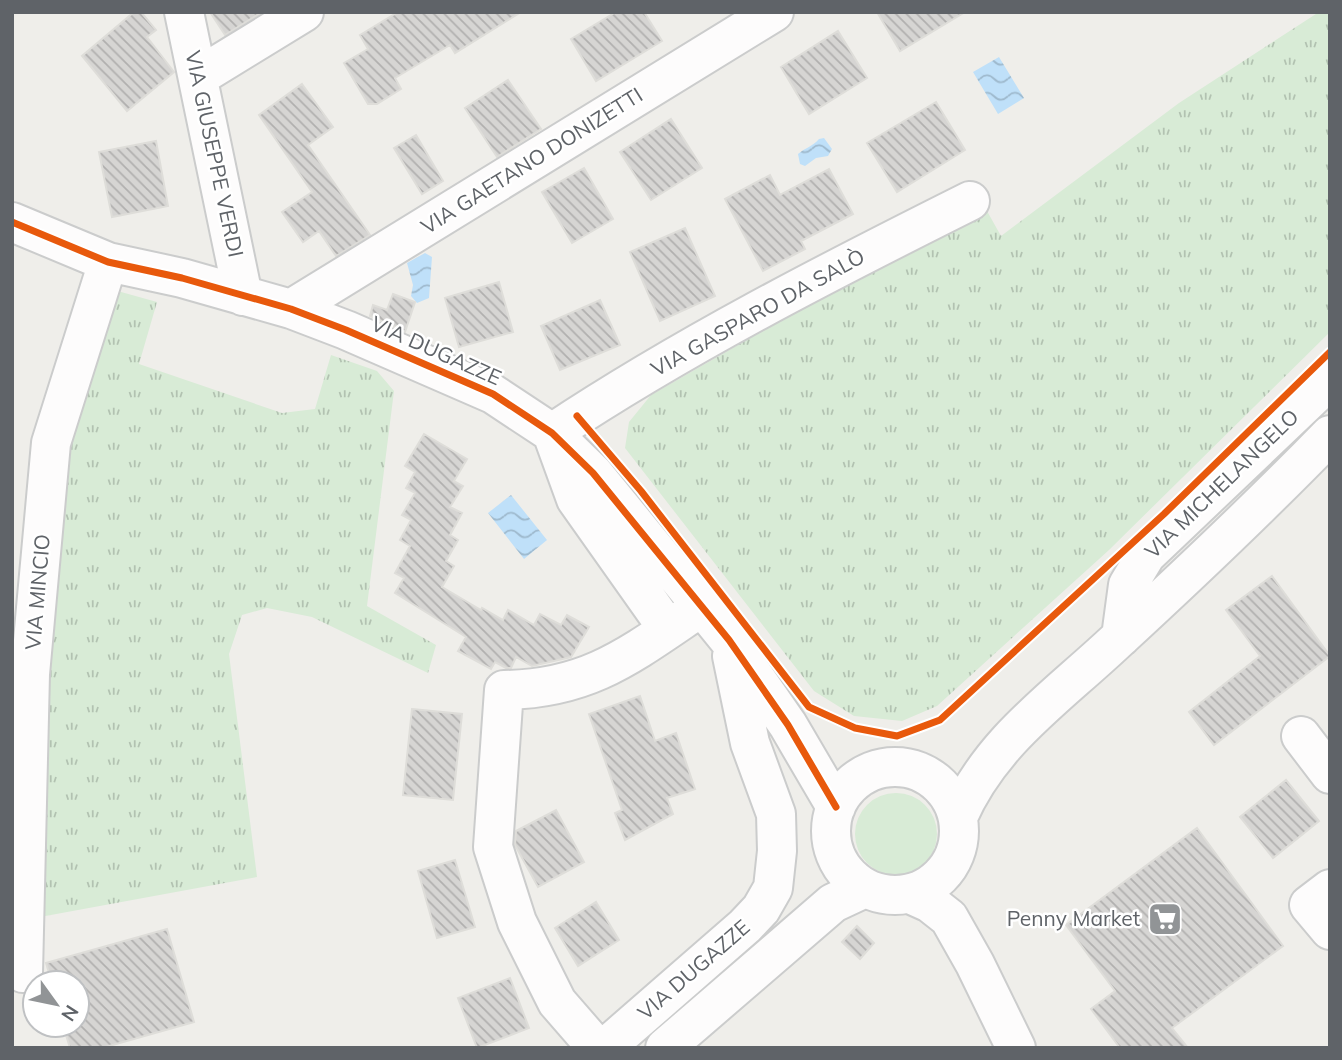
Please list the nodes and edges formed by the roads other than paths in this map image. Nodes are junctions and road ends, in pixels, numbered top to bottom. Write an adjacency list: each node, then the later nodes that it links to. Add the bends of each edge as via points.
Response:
1 (184, 12): 4 (street, VIA GIUSEPPE VERDI)
2 (304, 12): 4 (street)
3 (774, 12): 9 (street, VIA GAETANO DONIZETTI)
4 (198, 77): 8 (street, VIA GIUSEPPE VERDI)
5 (970, 201): 11 (street, VIA GASPARO DA SALÒ, via 708,340)
6 (12, 222): 7 (street, VIA DUGAZZE)
7 (108, 262): 8 (street, VIA DUGAZZE); 17 (street, VIA MINCIO, via 51,443)
8 (243, 296): 9 (street, VIA DUGAZZE)
9 (291, 309): 11 (street, VIA DUGAZZE, via 493,394)
10 (1330, 380): 15 (street, VIA MICHELANGELO, via 1146,555 1128,585)
11 (552, 433): 13 (street, VIA DUGAZZE, via 593,473); 14 (street, via 576,499)
12 (1330, 435): 15 (street, VIA MICHELANGELO)
13 (701, 607): 14 (street); 16 (street, VIA DUGAZZE)
14 (668, 629): 35 (street, via 626,658 581,679 529,690 504,690 493,847 517,922 557,1002)
15 (1121, 637): 20 (street, VIA MICHELANGELO)
16 (729, 640): 18 (street, VIA DUGAZZE); 36 (street, VIA DUGAZZE, via 750,743 776,814 773,888 745,926)
17 (21, 674): 34 (street, VIA MINCIO)
18 (788, 725): 21 (street, VIA DUGAZZE); 24 (street, VIA DUGAZZE)
19 (1301, 736): 22 (street)
20 (1009, 738): 23 (street, VIA MICHELANGELO); 25 (street, VIA MICHELANGELO, via 970,790)
21 (870, 772): 23 (street, via 910,768); 24 (street, via 855,780)
22 (1330, 774)
23 (929, 776): 25 (street, via 952,801)
24 (836, 807): 26 (street, via 831,823)
25 (958, 817): 27 (street, via 959,840)
26 (835, 855): 28 (street, via 842,869); 32 (street)
27 (952, 861): 30 (street, via 927,888); 33 (street)
28 (864, 888): 30 (street, via 879,894); 32 (street, via 833,904)
29 (1330, 889): 31 (street, via 1309,905)
30 (909, 894): 33 (street, via 949,918)
31 (1330, 930)
32 (792, 939): 37 (street)
33 (975, 964): 38 (street)
34 (23, 969)
35 (597, 1048)
36 (605, 1048)
37 (665, 1048)
38 (1016, 1048)

